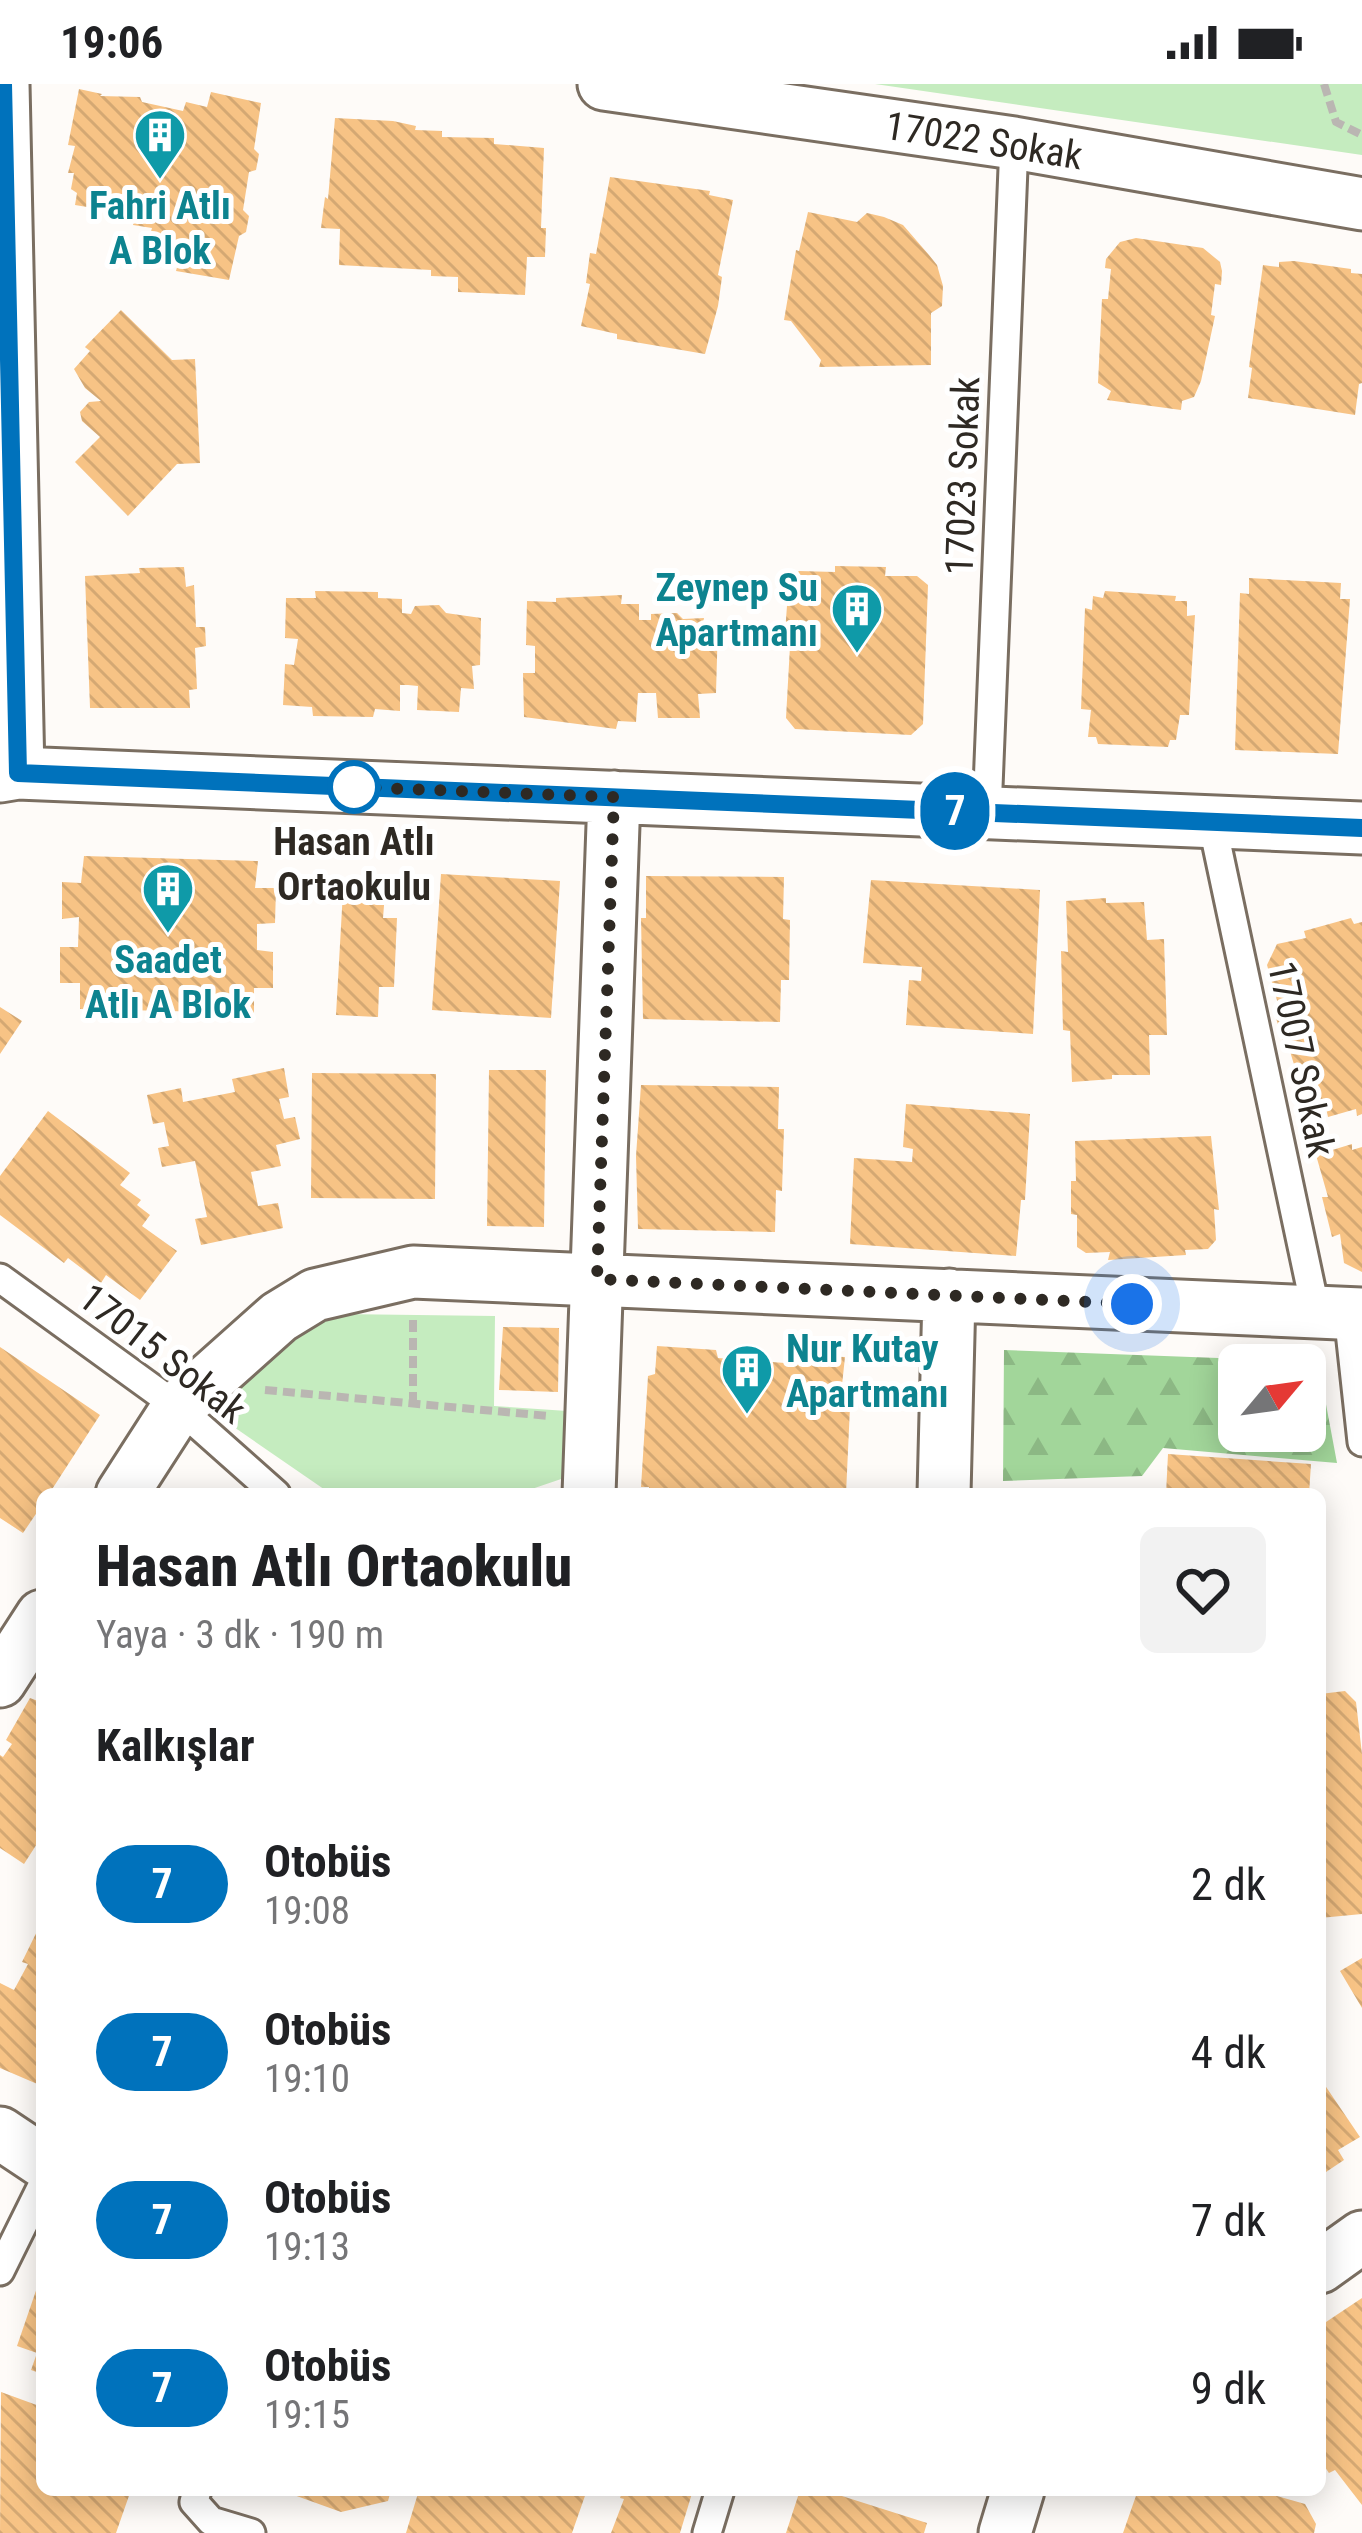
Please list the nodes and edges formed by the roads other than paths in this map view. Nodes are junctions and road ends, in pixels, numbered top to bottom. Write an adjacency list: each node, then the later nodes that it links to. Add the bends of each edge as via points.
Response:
1 (3, 84): 5 (street)
2 (604, 84): 3 (street, 17022 Sokak)
3 (1014, 143): 4 (street, 17022 Sokak); 7 (lane, 17023 Sokak)
4 (1362, 204)
5 (9, 775): 6 (street)
6 (614, 797): 7 (street); 11 (street)
7 (987, 812): 8 (street)
8 (1212, 822): 9 (street); 13 (lane, 17007 Sokak)
9 (1362, 828)
10 (0, 1278): 14 (lane, 17015 Sokak)
11 (597, 1279): 12 (street); 14 (street, via 413,1272 355,1283 280,1317); 18 (street)
12 (949, 1295): 13 (street); 19 (street)
13 (1342, 1313): 15 (lane, 17007 Sokak)
14 (191, 1396): 16 (street); 17 (lane, 17015 Sokak)
15 (1362, 1442)
16 (126, 1488)
17 (271, 1488)
18 (589, 1488)
19 (944, 1488)
20 (36, 1625): 21 (street)
21 (0, 1681)
22 (0, 2133): 23 (street)
23 (36, 2157)
24 (36, 2198): 27 (lane)
25 (1362, 2237): 26 (street)
26 (1326, 2262)
27 (0, 2271)
28 (196, 2496): 31 (lane, via 211,2521)
29 (718, 2496): 32 (lane)
30 (1016, 2496): 33 (street)
31 (251, 2533)
32 (707, 2533)
33 (1005, 2533)

